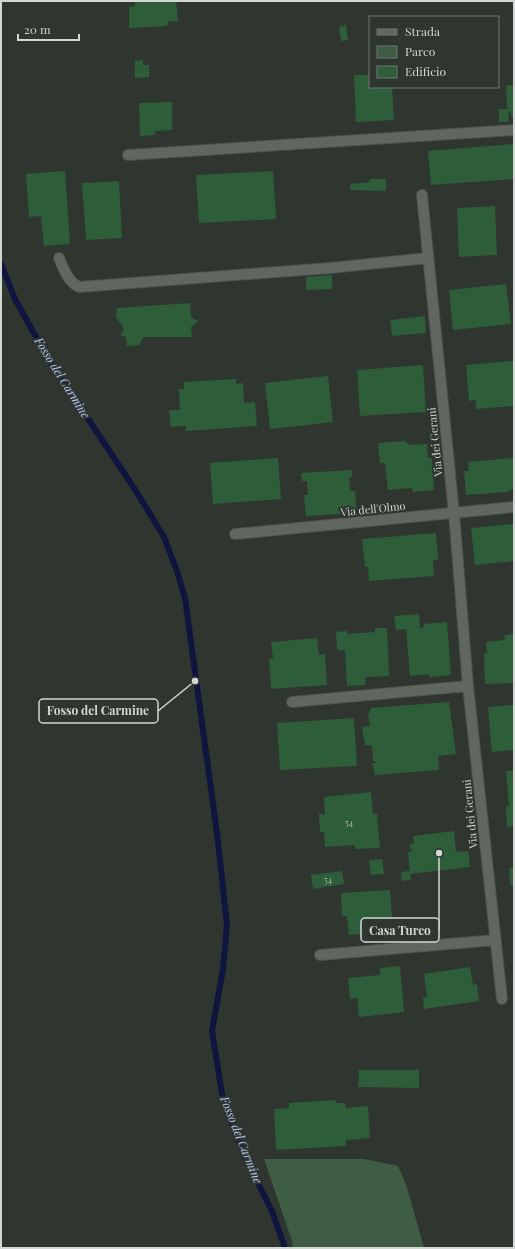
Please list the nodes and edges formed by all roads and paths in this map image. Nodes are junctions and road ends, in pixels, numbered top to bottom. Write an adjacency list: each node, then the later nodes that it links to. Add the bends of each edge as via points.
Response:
1 (514, 130): 2 (street)
2 (128, 155)
3 (422, 195): 5 (street, Via dei Gerani)
4 (59, 258): 5 (street, via 69,280 79,287)
5 (428, 258): 7 (street, Via dei Gerani)
6 (514, 507): 7 (street, Via dell'Olmo)
7 (454, 512): 8 (street, Via dell'Olmo); 9 (street, Via dei Gerani)
8 (234, 534)
9 (468, 686): 10 (street); 11 (street, Via dei Gerani)
10 (292, 702)
11 (496, 940): 12 (street); 13 (street, Via dei Gerani)
12 (320, 955)
13 (502, 999)

